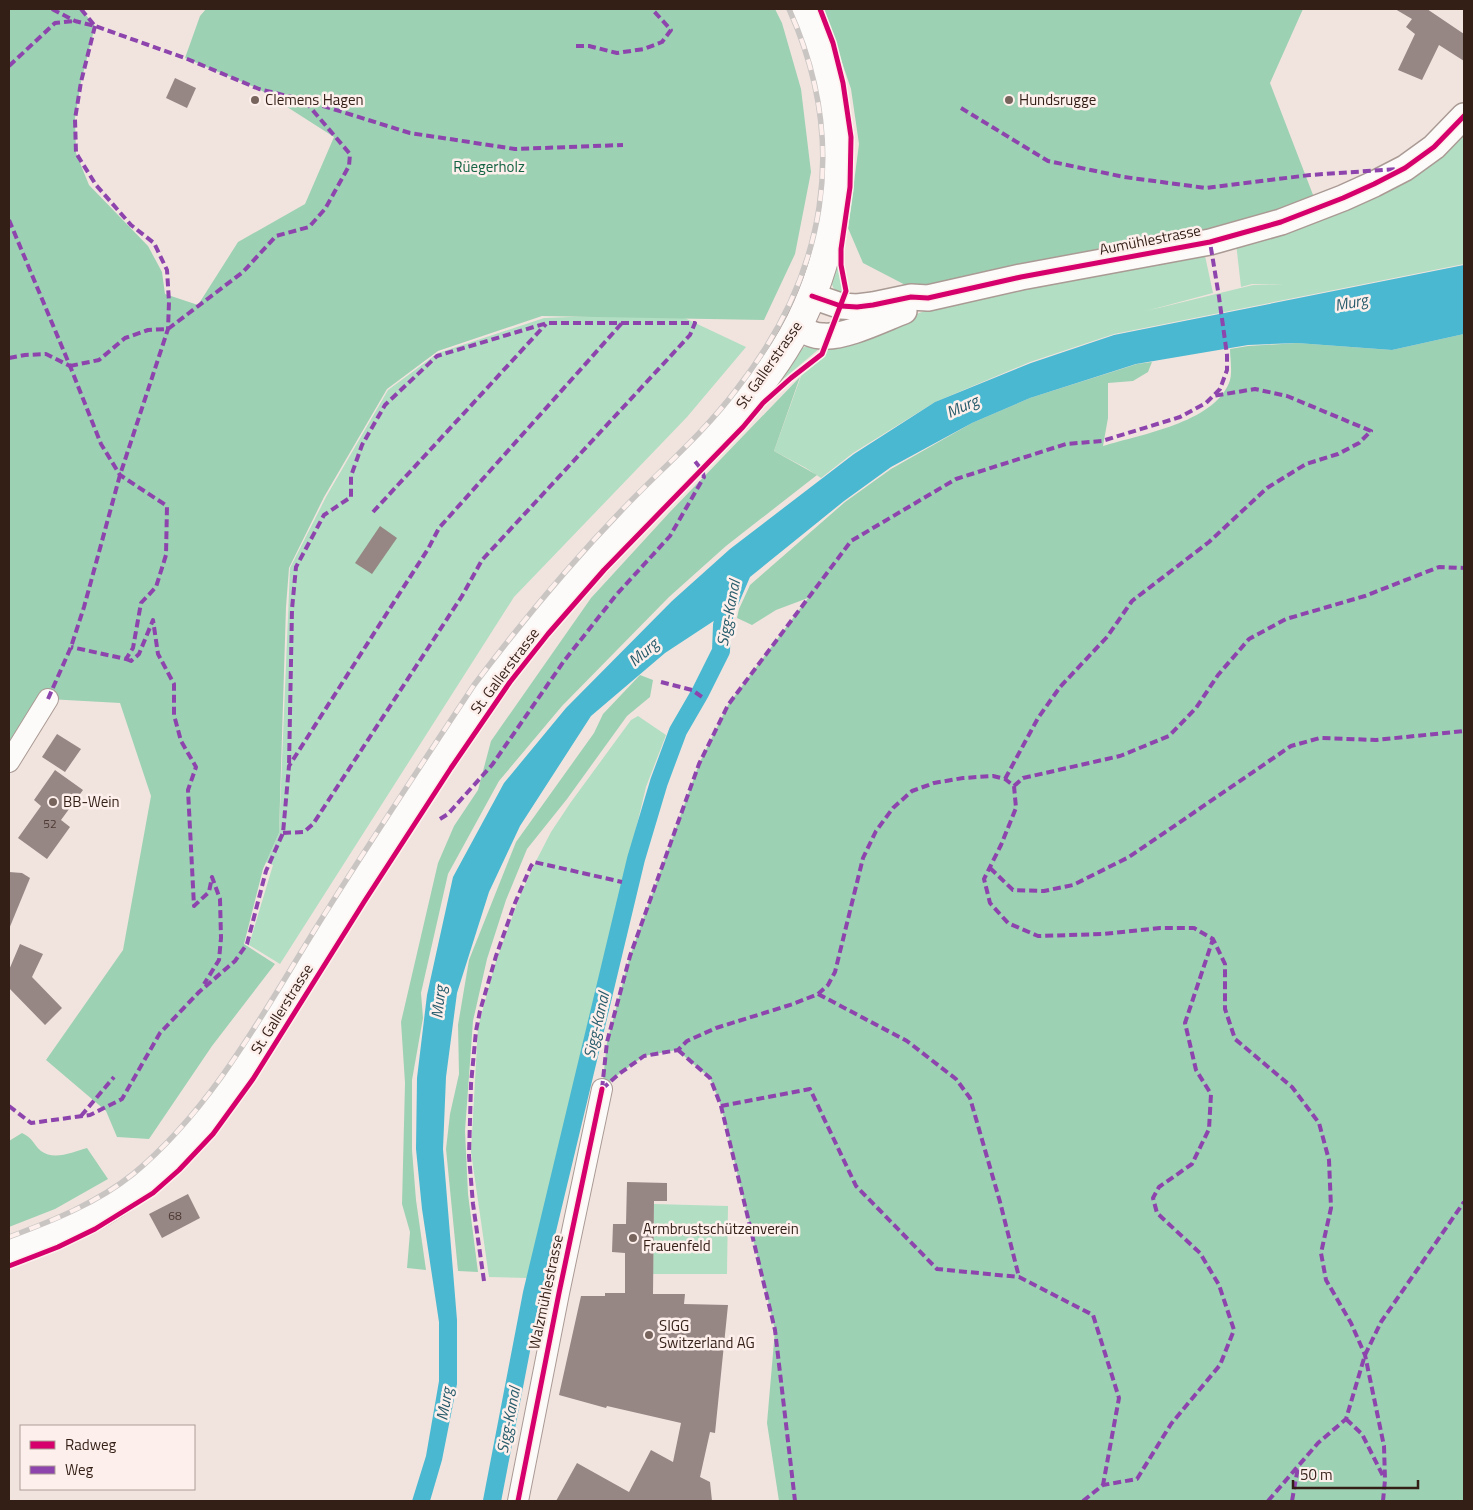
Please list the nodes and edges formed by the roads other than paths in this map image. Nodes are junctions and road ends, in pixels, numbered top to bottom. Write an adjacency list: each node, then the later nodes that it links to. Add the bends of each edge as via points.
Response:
1 (806, 9): 3 (main road, St. Gallerstrasse, via 828,75 838,154 829,238)
2 (1464, 116): 4 (street, Aumühlestrasse, via 1434,147 1405,168 1281,222 1210,242)
3 (812, 296): 4 (street, Aumühlestrasse, via 841,306 857,307); 5 (main road, St. Gallerstrasse)
4 (928, 298): 5 (street, Aumühlestrasse, via 915,307 840,334 822,336)
5 (798, 327): 9 (main road, St. Gallerstrasse, via 730,421 587,569 499,677 440,760 236,1082 203,1125 171,1161 122,1199 72,1227)
6 (48, 699): 7 (street)
7 (9, 762)
8 (602, 1089): 10 (street, Walzmühlestrasse, via 558,1292)
9 (9, 1252)
10 (518, 1501)

